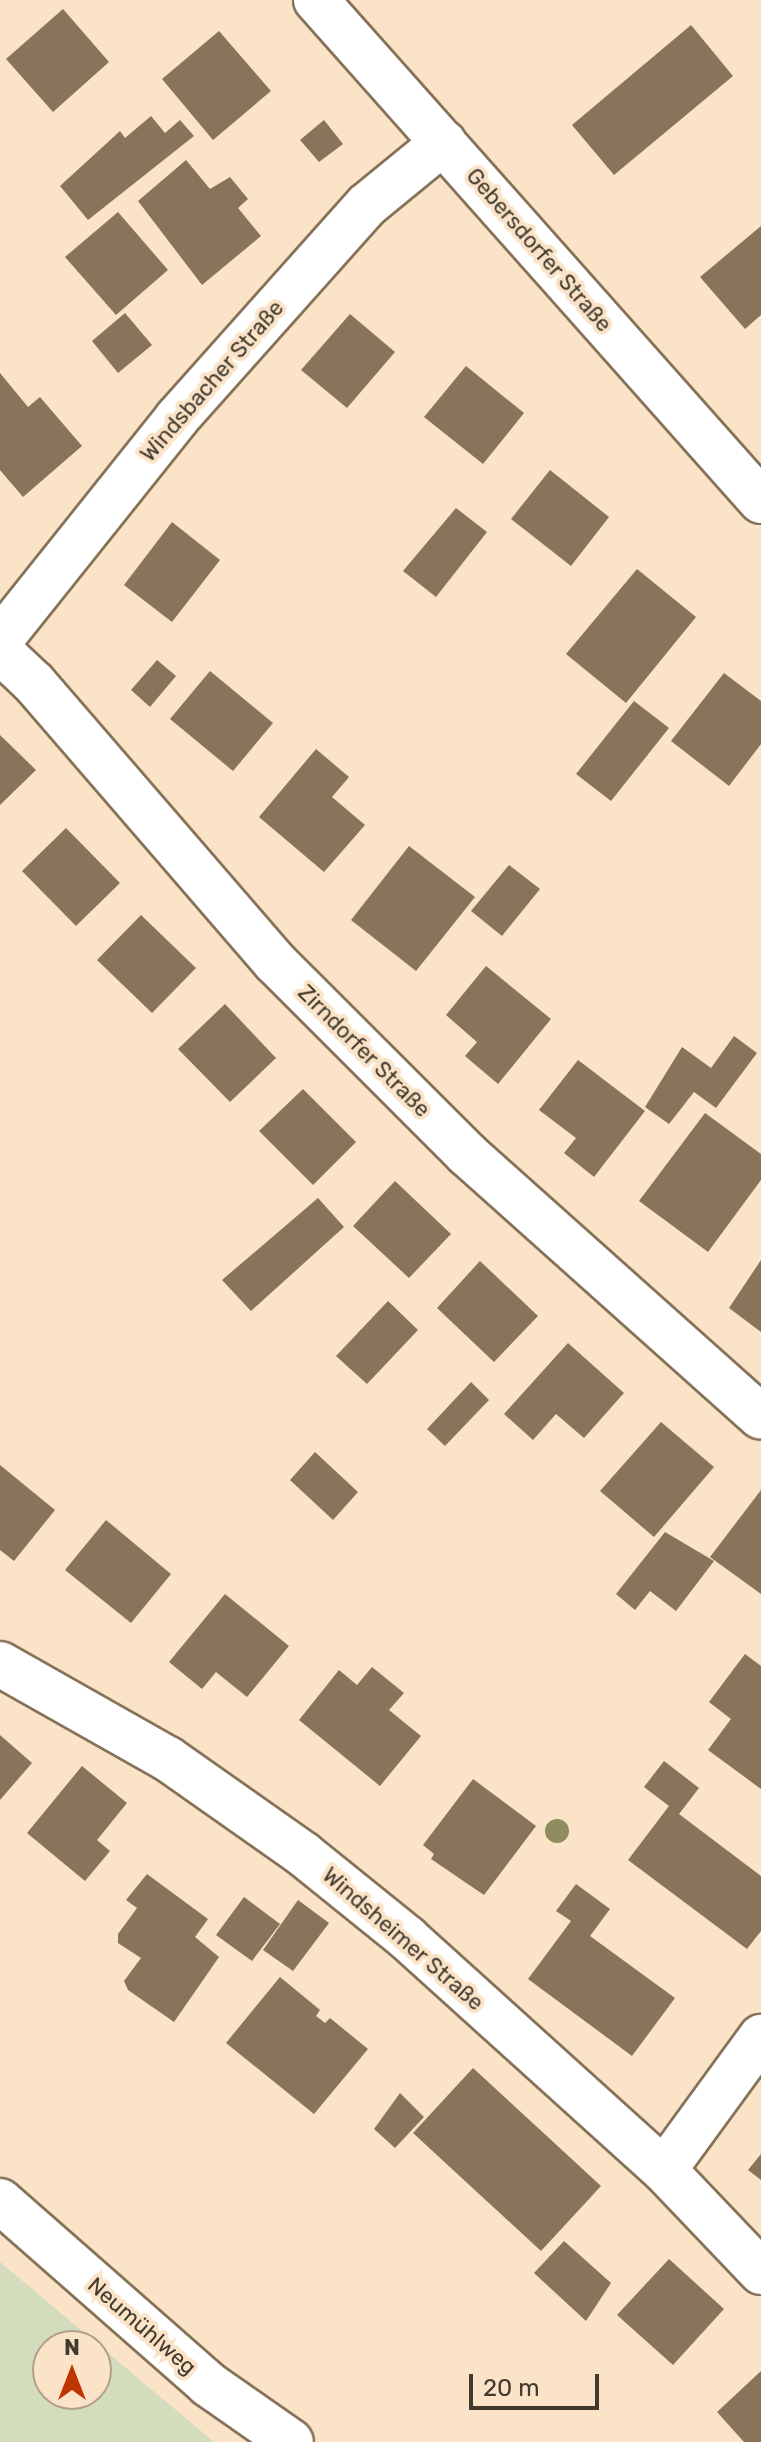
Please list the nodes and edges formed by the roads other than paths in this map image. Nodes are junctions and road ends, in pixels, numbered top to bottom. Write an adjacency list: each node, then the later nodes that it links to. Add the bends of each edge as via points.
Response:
1 (316, 0): 2 (street, Gebersdorfer Straße)
2 (444, 142): 3 (street, Gebersdorfer Straße); 4 (street, Windsbacher Straße, via 367,205 177,418)
3 (761, 501)
4 (0, 640)
5 (0, 651): 6 (street, Zirndorfer Straße, via 34,683 297,984 467,1154)
6 (761, 1417)
7 (0, 1664): 9 (street, Windsheimer Straße, via 168,1759 303,1854 407,1938)
8 (761, 2037): 9 (street)
9 (664, 2170): 11 (street, Windsheimer Straße)
10 (0, 2201): 12 (street, Neumühlweg, via 208,2384)
11 (761, 2272)
12 (291, 2442)

